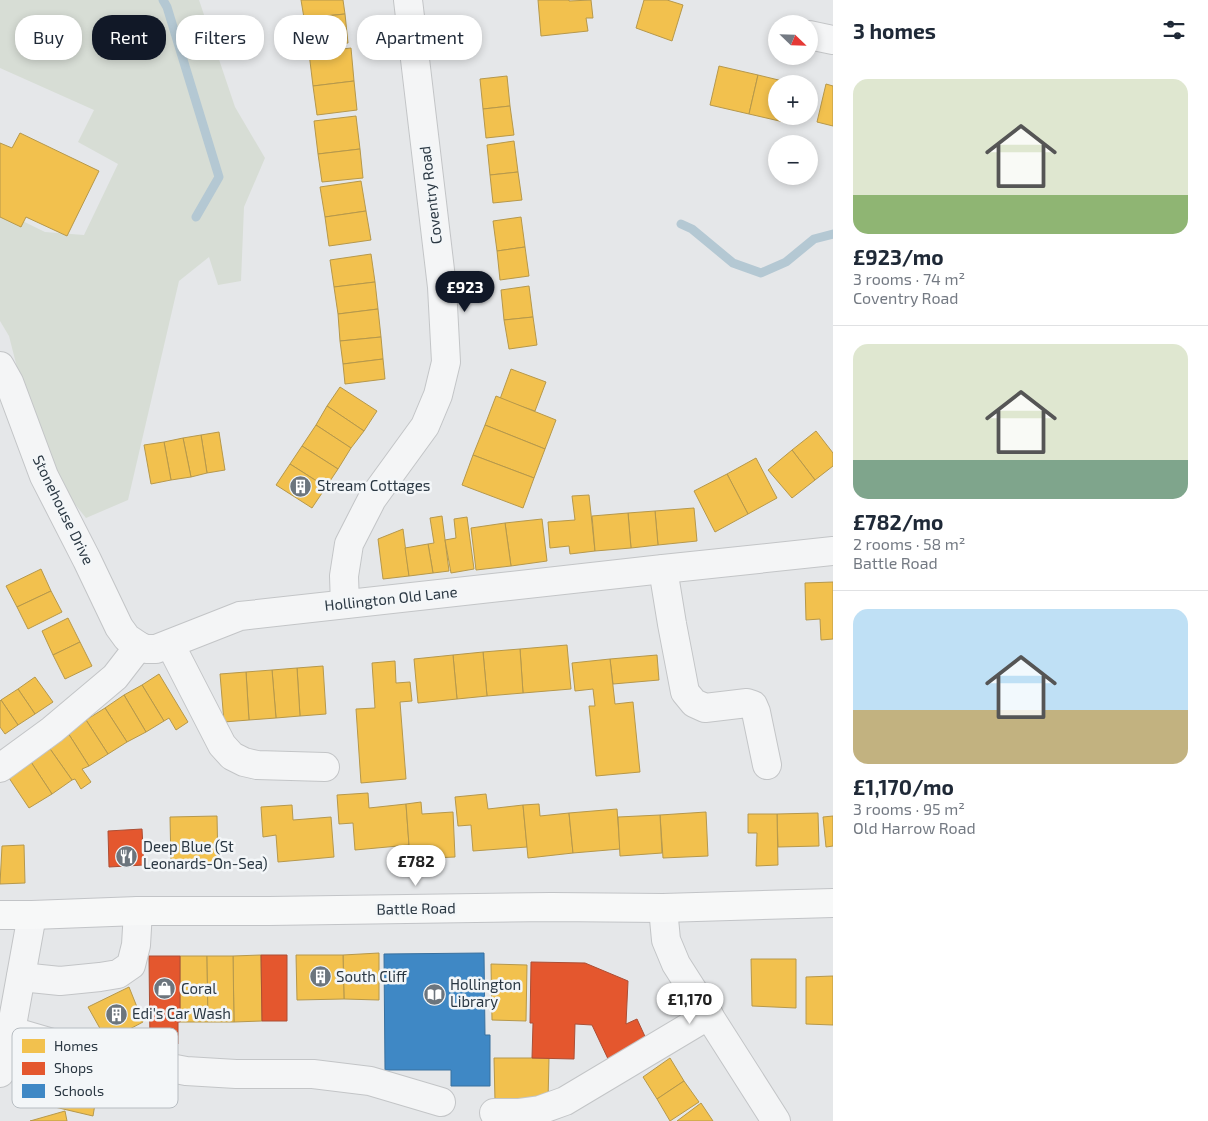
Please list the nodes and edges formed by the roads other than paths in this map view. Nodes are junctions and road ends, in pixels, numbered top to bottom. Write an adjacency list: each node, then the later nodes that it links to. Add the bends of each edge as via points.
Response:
1 (408, 0): 7 (street, Coventry Road, via 442,287 446,362 438,395 425,426 372,499 349,544 344,576)
2 (818, 37): 3 (street)
3 (833, 40)
4 (3, 378): 9 (street, Stonehouse Drive, via 44,476 119,627)
5 (833, 552): 6 (street, Hollington Old Lane)
6 (663, 569): 7 (street, Hollington Old Lane); 10 (street, via 685,692 694,703 705,708 753,705)
7 (345, 604): 8 (street, Hollington Old Lane, via 240,616)
8 (170, 644): 9 (street, Hollington Old Lane, via 156,649); 11 (street, via 222,745 232,756 257,765)
9 (139, 646): 12 (street, via 115,677)
10 (767, 765)
11 (325, 767)
12 (0, 768)
13 (833, 904): 14 (main road, Battle Road)
14 (663, 908): 15 (main road, Battle Road, via 551,906); 19 (street, via 666,940 676,964)
15 (138, 911): 17 (main road, Battle Road); 18 (street, via 131,965 118,974 60,981)
16 (0, 915): 17 (main road, Battle Road)
17 (32, 915): 18 (street)
18 (21, 977): 20 (street)
19 (709, 1015): 24 (street, via 565,1101 540,1110); 25 (street)
20 (10, 1031): 22 (street)
21 (178, 1069): 23 (street, via 236,1074 313,1074 370,1081)
22 (0, 1073)
23 (441, 1102)
24 (494, 1113)
25 (776, 1121)

